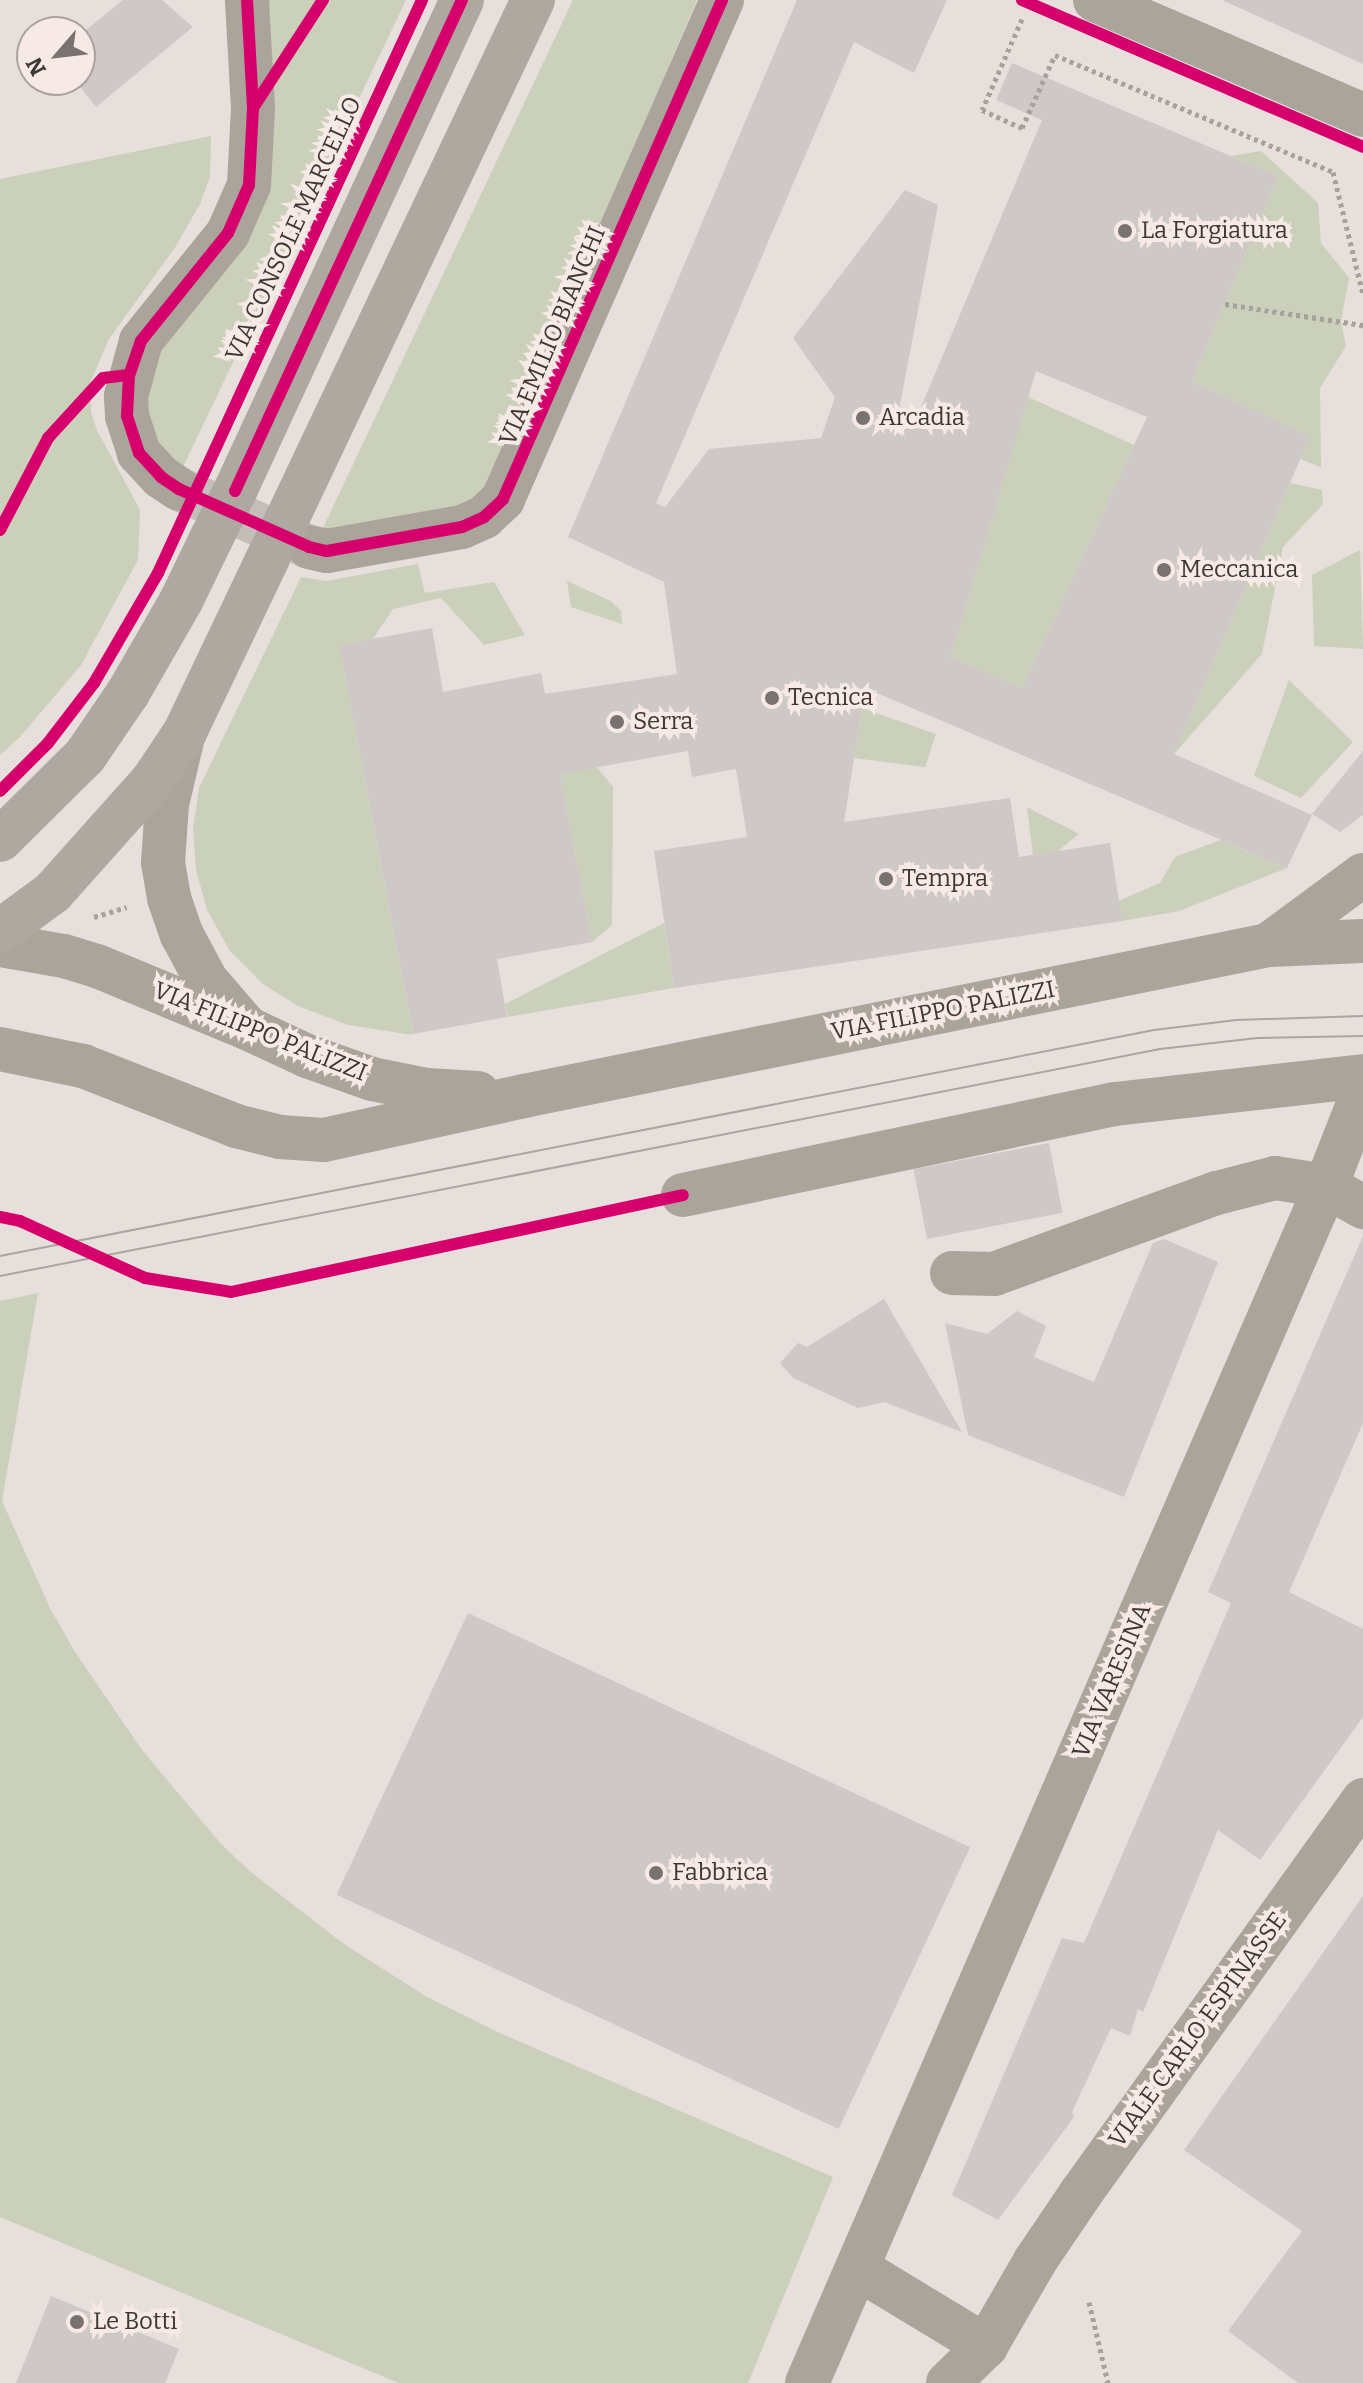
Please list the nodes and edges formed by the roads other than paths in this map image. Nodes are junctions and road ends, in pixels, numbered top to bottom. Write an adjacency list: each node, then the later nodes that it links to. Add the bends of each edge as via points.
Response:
1 (247, 0): 7 (street, via 253,108 249,185 228,233 141,341 126,396 139,453)
2 (462, 0): 10 (main road, bridge, via 181,601 85,756)
3 (533, 0): 8 (main road)
4 (722, 0): 8 (street, VIA EMILIO BIANCHI, via 503,499 484,517 462,527 327,551)
5 (1095, 0): 6 (street)
6 (1363, 115)
7 (179, 489)
8 (299, 531): 9 (main road, bridge, via 266,562)
9 (185, 732): 12 (main road, via 153,780 53,892); 16 (street, via 167,804 163,863 169,898 206,980)
10 (0, 840)
11 (1363, 875): 15 (street)
12 (0, 931)
13 (1363, 941): 15 (street, VIA FILIPPO PALIZZI)
14 (0, 945): 16 (street, VIA FILIPPO PALIZZI, via 97,966)
15 (1268, 945): 20 (street, VIA FILIPPO PALIZZI)
16 (247, 1028): 20 (street, VIA FILIPPO PALIZZI, via 372,1079 427,1090)
17 (0, 1049): 20 (street, VIA FILIPPO PALIZZI, via 83,1066 236,1126 280,1137 324,1140)
18 (1363, 1076): 22 (street, via 1115,1104)
19 (1363, 1091): 21 (street, VIA VARESINA)
20 (524, 1096)
21 (1326, 1186): 23 (street); 24 (street, via 1275,1178 1217,1193 994,1274); 26 (street, VIA VARESINA)
22 (683, 1195)
23 (1363, 1207)
24 (952, 1273)
25 (1363, 1800): 27 (street, VIALE CARLO ESPINASSE, via 1035,2261)
26 (857, 2268): 27 (street); 28 (street, VIA VARESINA)
27 (986, 2346): 29 (street, VIALE CARLO ESPINASSE)
28 (807, 2383)
29 (948, 2383)

